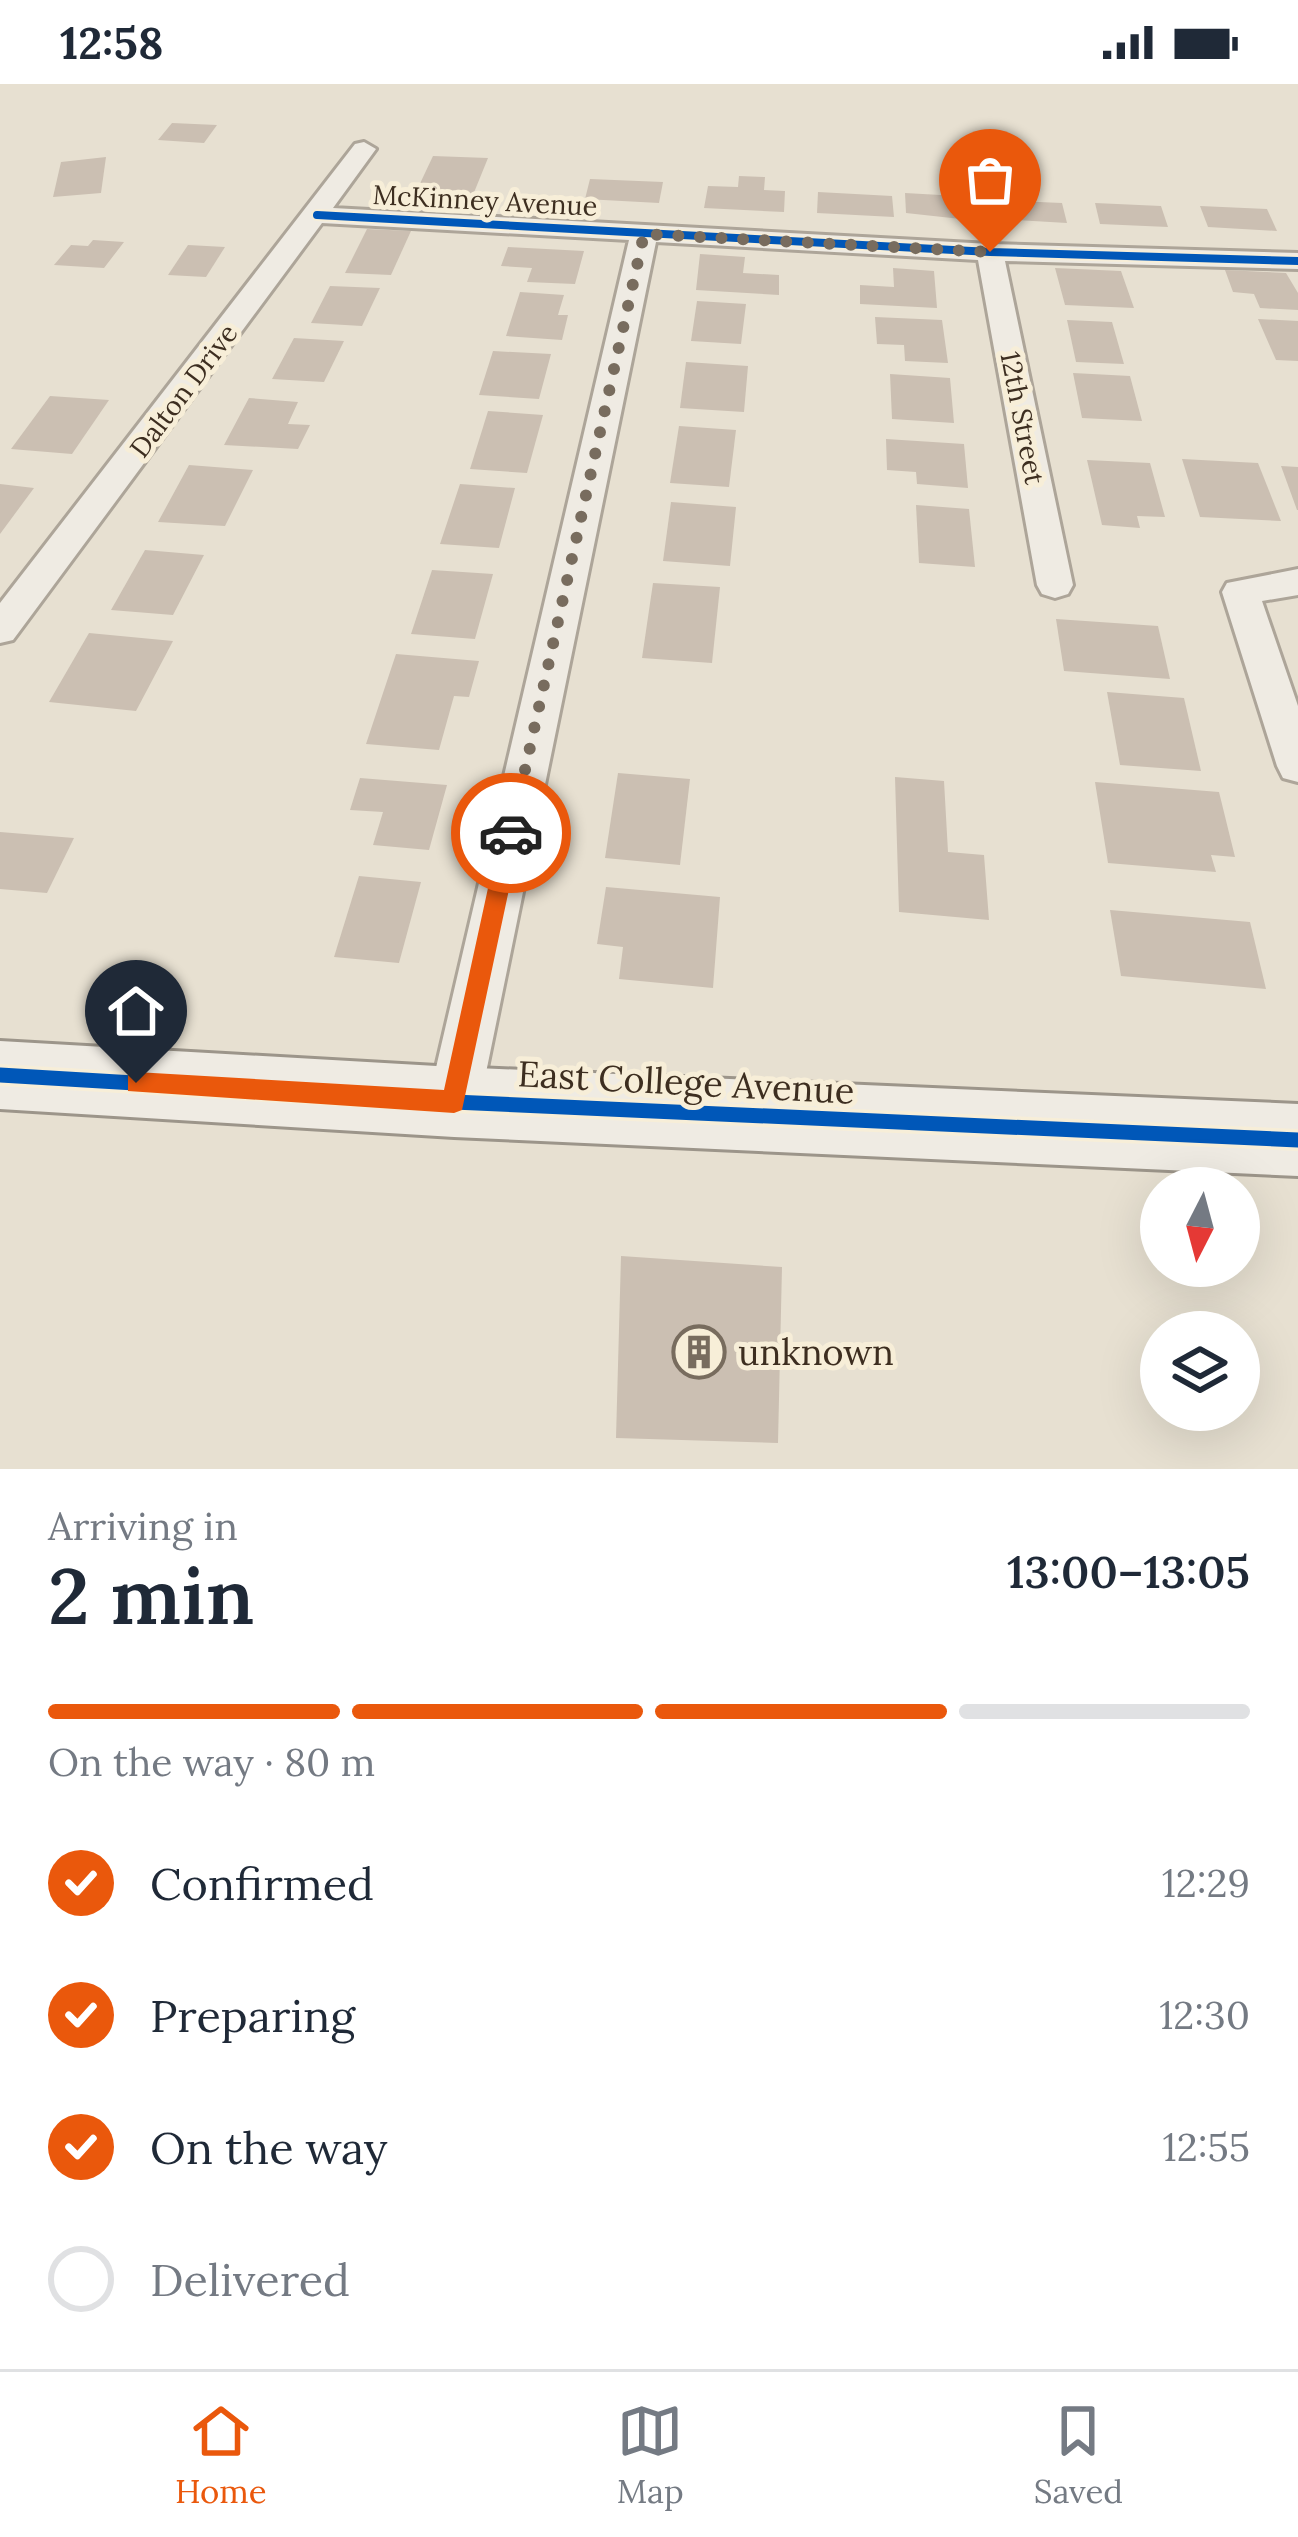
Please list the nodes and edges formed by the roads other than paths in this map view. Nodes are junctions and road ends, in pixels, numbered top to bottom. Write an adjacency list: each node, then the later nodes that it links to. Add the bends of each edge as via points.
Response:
1 (364, 149): 2 (street, Dalton Drive)
2 (316, 215): 3 (street, McKinney Avenue); 8 (street, Dalton Drive)
3 (644, 234): 4 (street, McKinney Avenue); 11 (street)
4 (990, 252): 5 (street, McKinney Avenue); 7 (street, 12th Street)
5 (1298, 261)
6 (1298, 582): 9 (street, via 1240,592)
7 (1054, 585)
8 (0, 630)
9 (1298, 766)
10 (0, 1075): 11 (street, East College Avenue)
11 (454, 1102): 12 (street, East College Avenue)
12 (1298, 1140)

